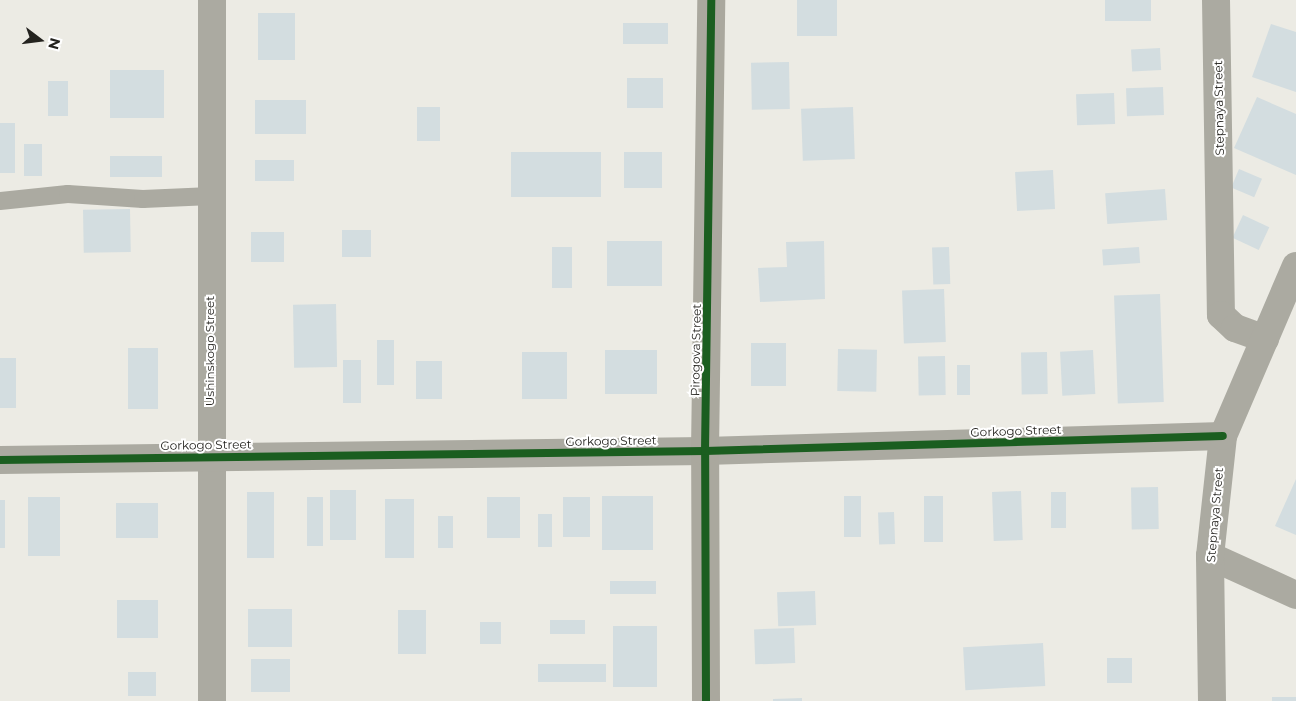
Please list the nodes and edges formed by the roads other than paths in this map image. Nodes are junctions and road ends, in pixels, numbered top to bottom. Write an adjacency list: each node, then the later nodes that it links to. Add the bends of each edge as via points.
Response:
1 (212, 0): 4 (street, Ushinskogo Street)
2 (711, 0): 9 (street, Pirogova Street)
3 (1216, 0): 7 (street, Stepnaya Street, via 1222,315 1235,328)
4 (211, 196): 5 (lane, via 143,199 68,194); 10 (street, Ushinskogo Street)
5 (0, 201)
6 (1296, 266): 7 (street, Stepnaya Street)
7 (1265, 339): 8 (street, Stepnaya Street)
8 (1223, 436): 9 (street, Gorkogo Street); 12 (street, Stepnaya Street)
9 (705, 451): 10 (street, Gorkogo Street); 15 (street, Pirogova Street)
10 (210, 456): 11 (street, Gorkogo Street); 14 (street, Ushinskogo Street)
11 (0, 460)
12 (1210, 556): 13 (street); 16 (street, Stepnaya Street)
13 (1296, 595)
14 (212, 701)
15 (706, 701)
16 (1212, 701)

